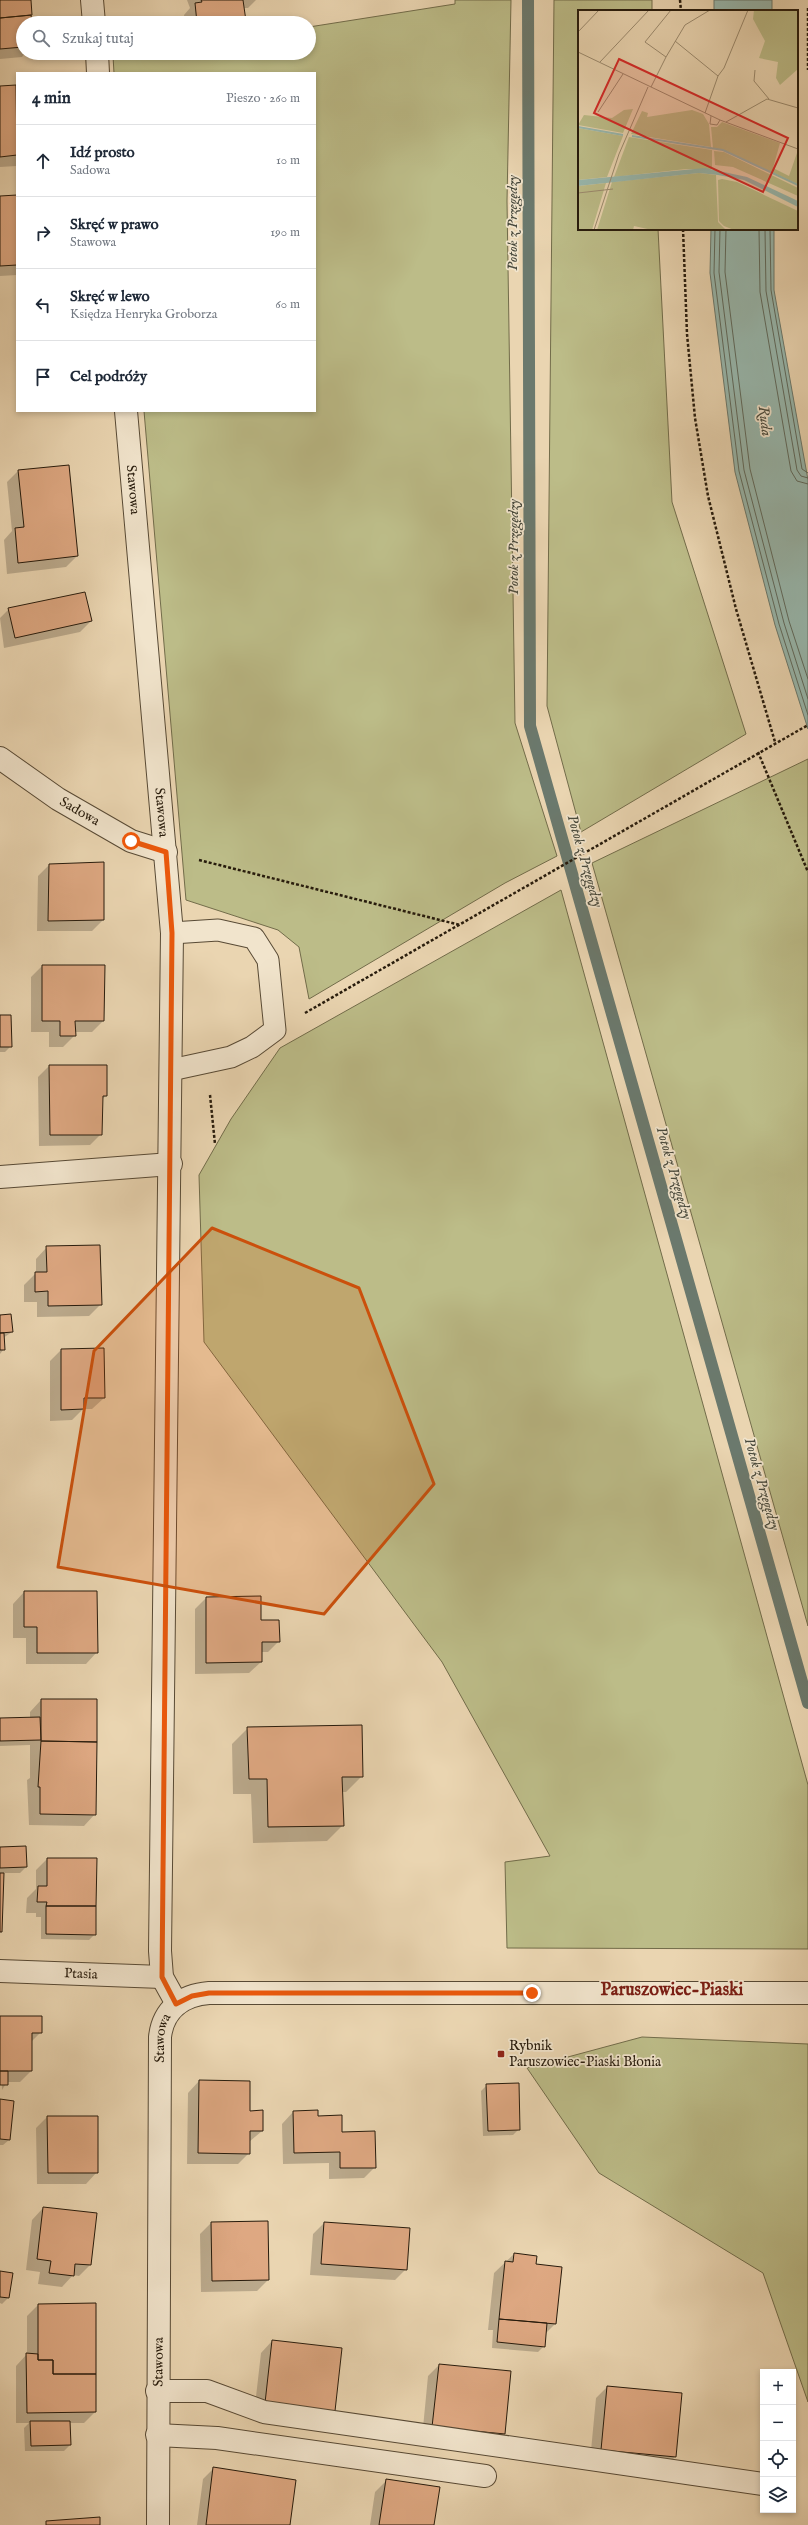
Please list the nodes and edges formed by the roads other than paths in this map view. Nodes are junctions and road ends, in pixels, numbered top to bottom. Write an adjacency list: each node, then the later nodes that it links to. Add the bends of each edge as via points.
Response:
1 (92, 0): 2 (street)
2 (93, 16)
3 (97, 60): 4 (street)
4 (98, 72)
5 (126, 412): 7 (street, Stawowa)
6 (0, 758): 7 (street, Sadowa, via 58,799 131,841)
7 (166, 852): 8 (street, Stawowa)
8 (172, 933): 9 (street, Stawowa); 9 (lane, via 218,930 254,938 268,960 275,1030 252,1047 232,1057)
9 (171, 1070): 10 (street, Stawowa)
10 (171, 1164): 11 (street); 13 (street, Stawowa)
11 (0, 1177)
12 (0, 1971): 13 (street, Ptasia)
13 (162, 1977): 15 (street, Stawowa)
14 (808, 1993): 15 (street, via 209,1993 192,1996)
15 (176, 2004): 16 (street, Stawowa, via 163,2022 160,2037)
16 (157, 2391): 17 (street, Stawowa); 19 (street, via 207,2391 264,2412)
17 (157, 2435): 18 (street, via 217,2438); 20 (street, Stawowa)
18 (485, 2476)
19 (760, 2484)
20 (158, 2525)

